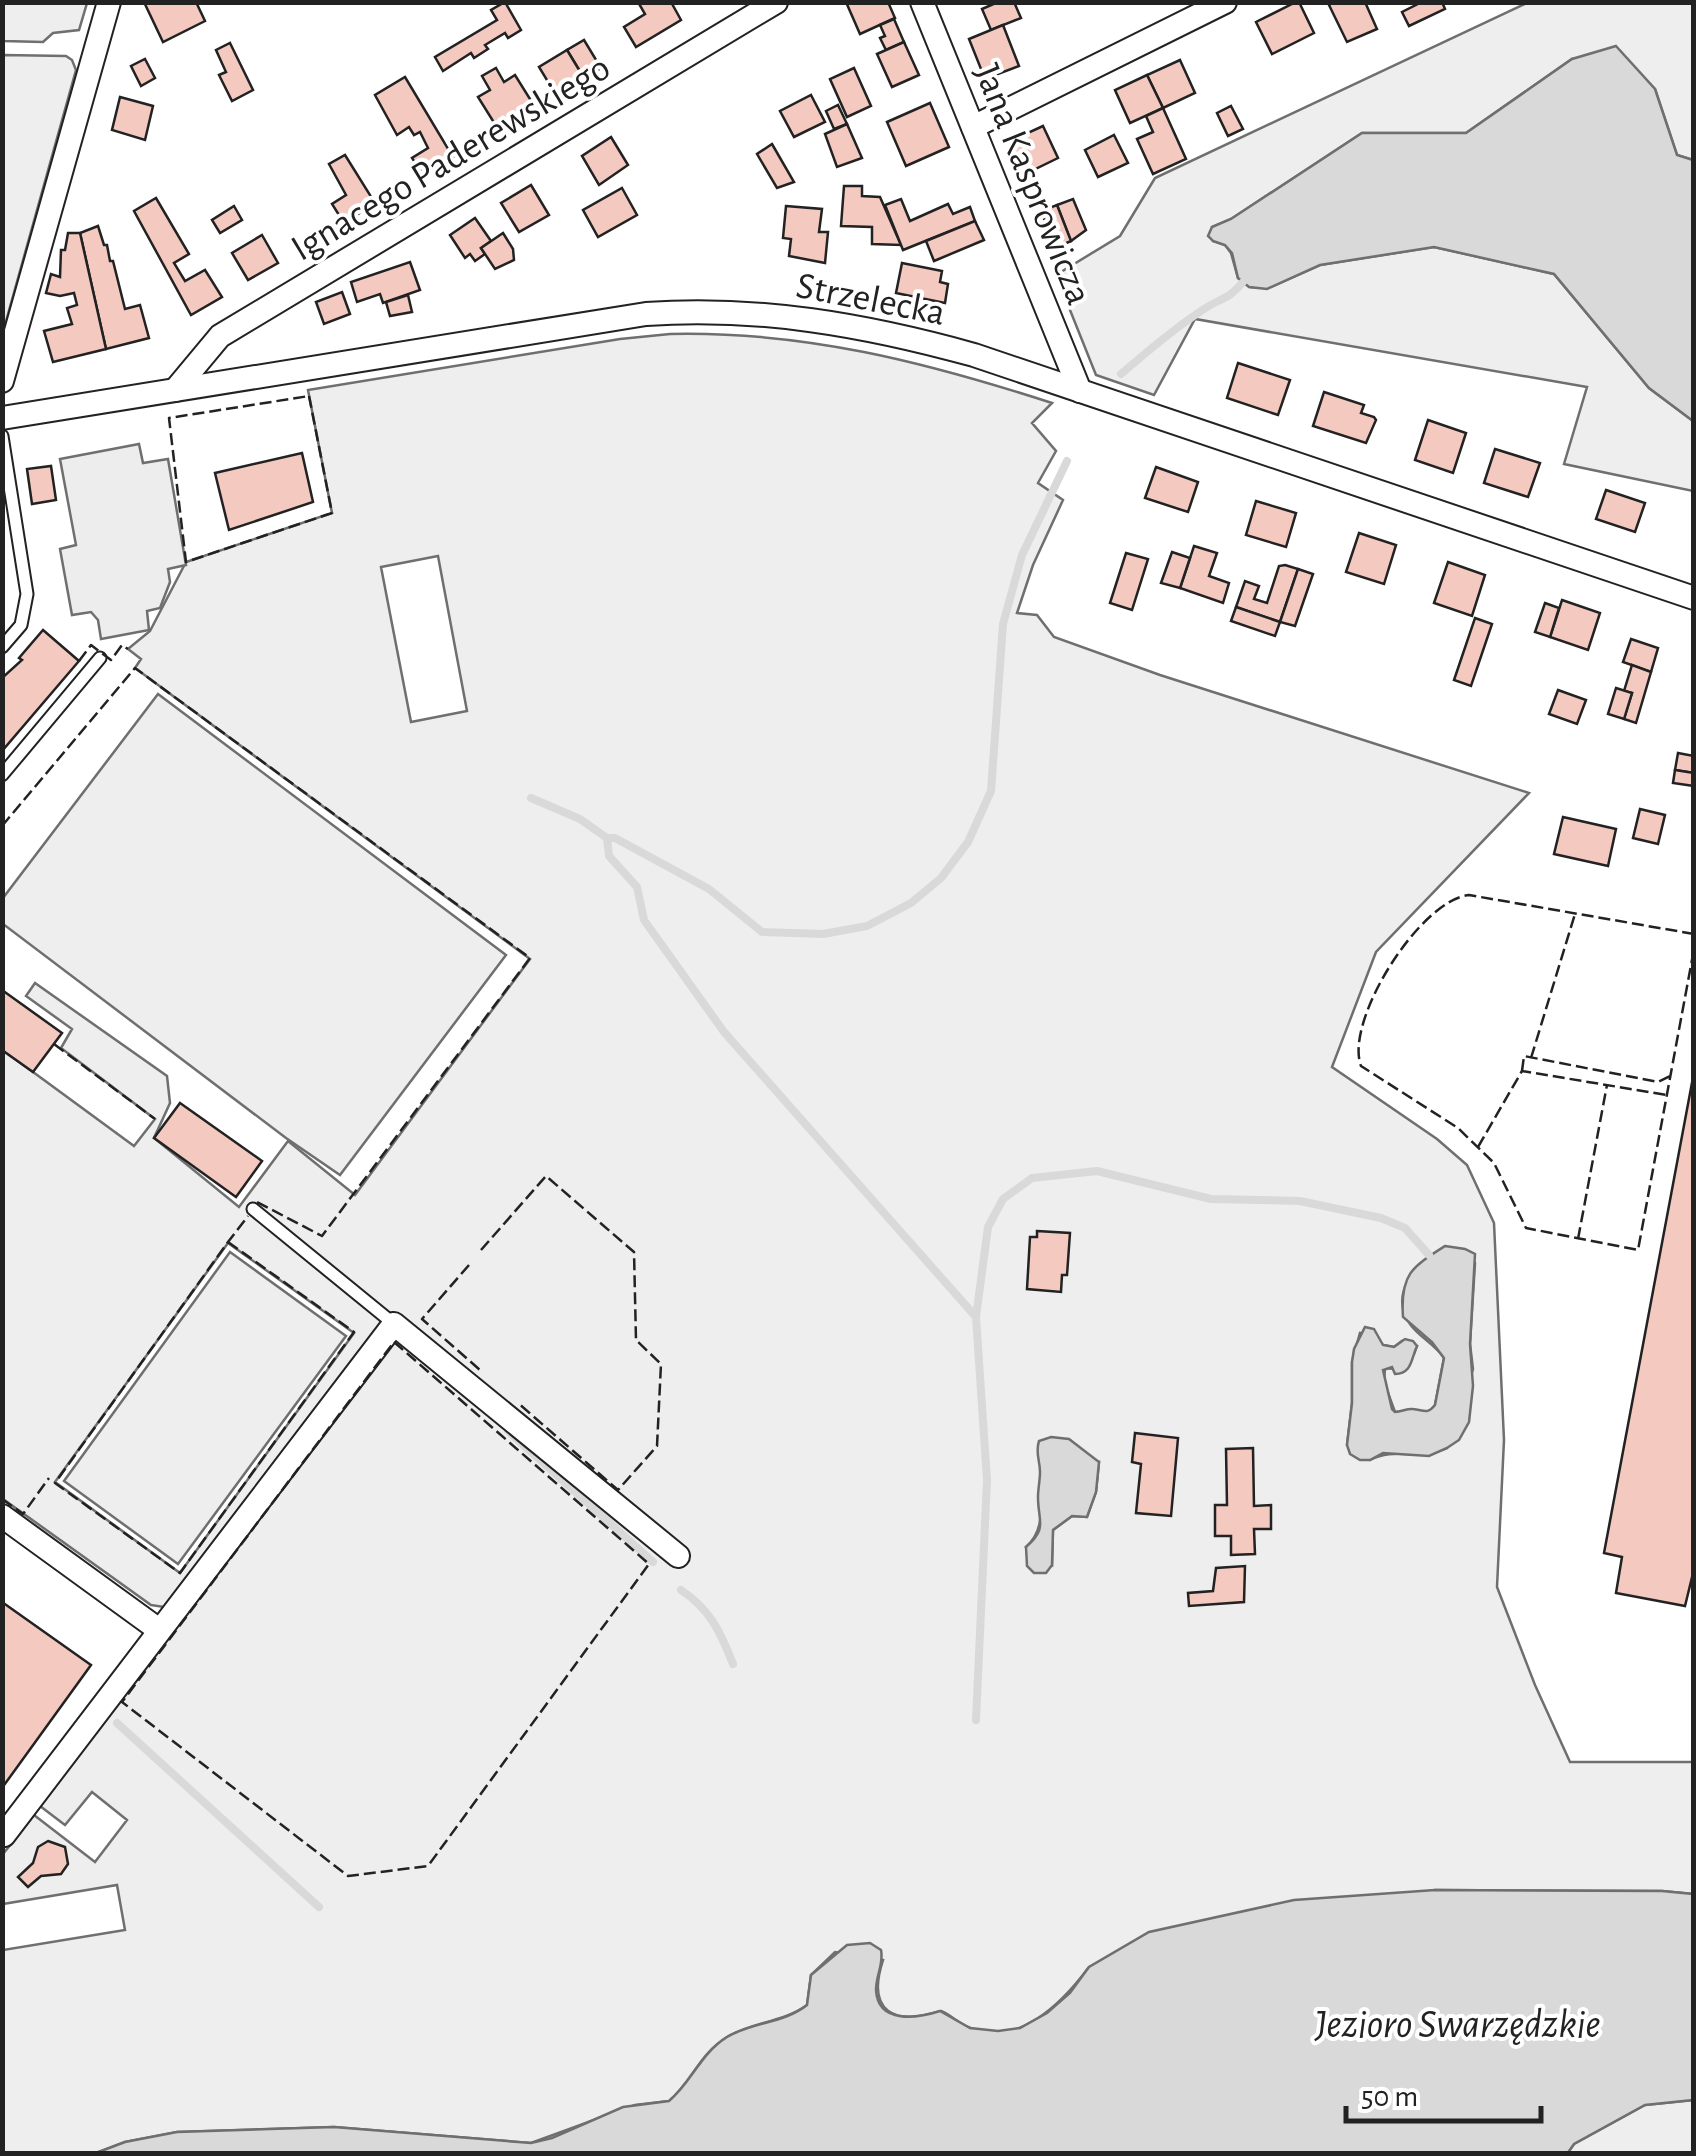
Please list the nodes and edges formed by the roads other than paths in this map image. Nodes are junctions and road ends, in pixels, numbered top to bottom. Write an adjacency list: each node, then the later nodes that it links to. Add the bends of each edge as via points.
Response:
1 (109, 2): 6 (street)
2 (776, 2): 7 (street, Ignacego Paderewskiego, via 220,336)
3 (922, 2): 5 (street, Jana Kasprowicza)
4 (1225, 2): 5 (street)
5 (973, 128): 8 (street, Jana Kasprowicza)
6 (2, 381)
7 (175, 390): 8 (street, Strzelecka, via 675,312 860,326); 9 (street, Strzelecka)
8 (1080, 391): 11 (street, Strzelecka)
9 (2, 418)
10 (2, 436): 12 (lane, via 27,594 21,625)
11 (1694, 598)
12 (2, 647)
13 (100, 658): 14 (lane)
14 (2, 775)
15 (252, 1209): 16 (lane)
16 (394, 1324): 18 (street); 19 (street)
17 (2, 1516): 19 (street)
18 (678, 1556)
19 (160, 1630): 20 (street)
20 (3, 1834)

